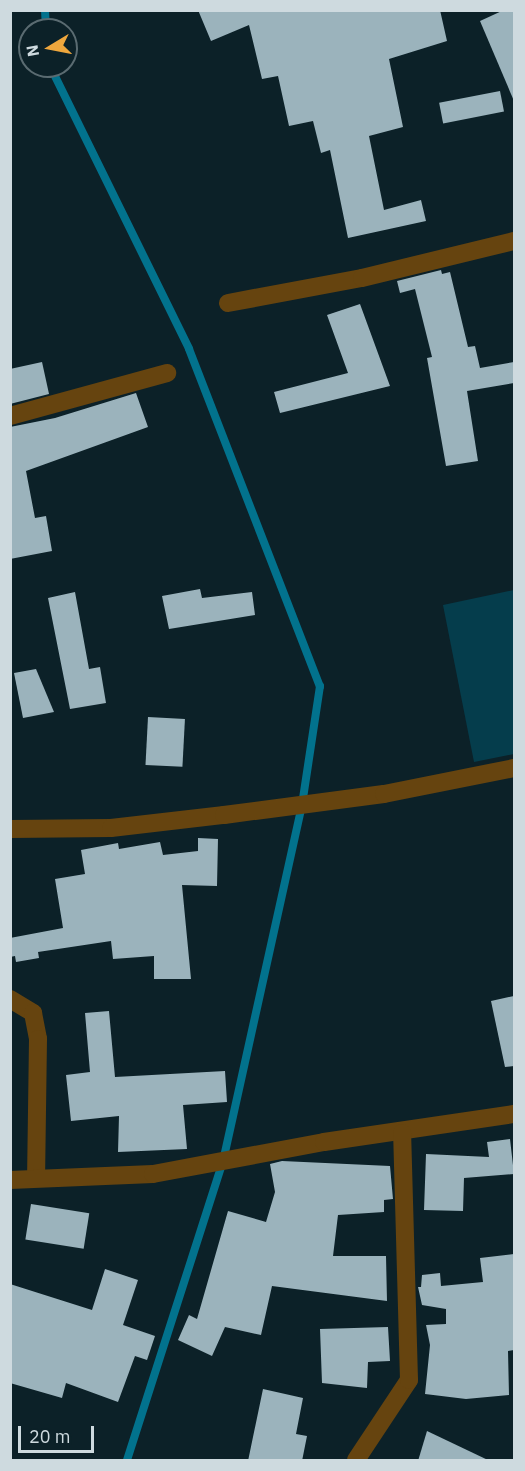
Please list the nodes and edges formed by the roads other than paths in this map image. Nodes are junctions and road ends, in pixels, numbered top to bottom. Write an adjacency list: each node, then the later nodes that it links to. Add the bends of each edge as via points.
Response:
1 (514, 241): 2 (street, via 362,278)
2 (228, 303)
3 (167, 373): 4 (street)
4 (10, 416)
5 (514, 768): 6 (street, via 384,794 224,816 111,828)
6 (10, 829)
7 (10, 999): 10 (street, via 33,1013 38,1039)
8 (514, 1114): 9 (street)
9 (402, 1133): 10 (street, via 324,1142 153,1174 106,1179); 12 (street, via 409,1380)
10 (36, 1176): 11 (street)
11 (10, 1180)
12 (356, 1461)

